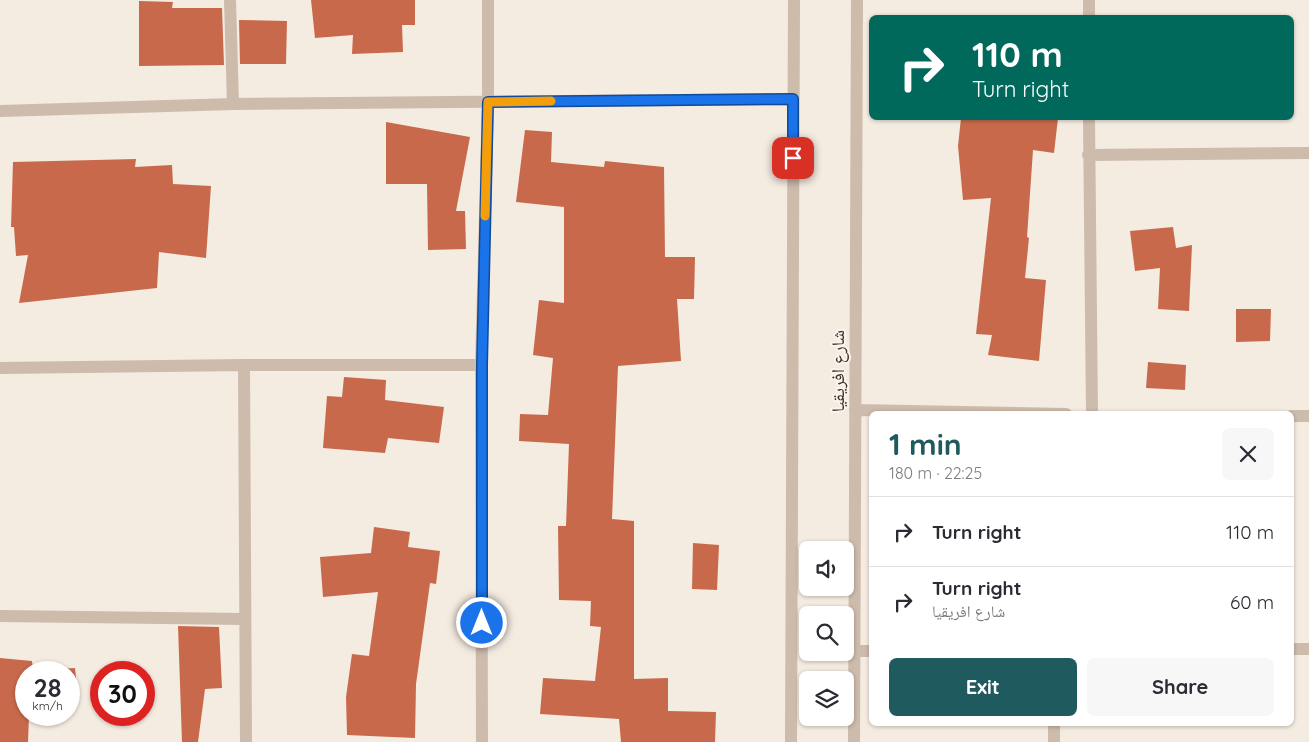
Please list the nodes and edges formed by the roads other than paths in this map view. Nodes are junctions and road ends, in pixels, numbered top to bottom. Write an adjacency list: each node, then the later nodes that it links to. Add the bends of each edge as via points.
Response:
1 (230, 0): 9 (street)
2 (488, 0): 8 (street)
3 (794, 0): 7 (street)
4 (857, 0): 17 (street, شارع افريقيا)
5 (1089, 0): 6 (street)
6 (1089, 15)
7 (793, 99): 8 (street); 32 (street)
8 (488, 102): 9 (street); 15 (street)
9 (233, 104): 10 (street)
10 (0, 111)
11 (1088, 120): 13 (street)
12 (1309, 153): 13 (street)
13 (1088, 155): 19 (street)
14 (244, 365): 15 (street); 16 (street); 23 (street)
15 (482, 365): 31 (street)
16 (0, 368)
17 (855, 410): 18 (street); 26 (street, شارع افريقيا)
18 (908, 411)
19 (1092, 411)
20 (1294, 416): 21 (street)
21 (1309, 416)
22 (0, 616): 23 (street)
23 (245, 619): 30 (street)
24 (1294, 649): 25 (street)
25 (1309, 649)
26 (854, 651): 27 (street)
27 (869, 651)
28 (854, 661): 33 (street, شارع افريقيا)
29 (1054, 726): 34 (street)
30 (246, 742)
31 (482, 742)
32 (791, 742)
33 (854, 742)
34 (1054, 742)

